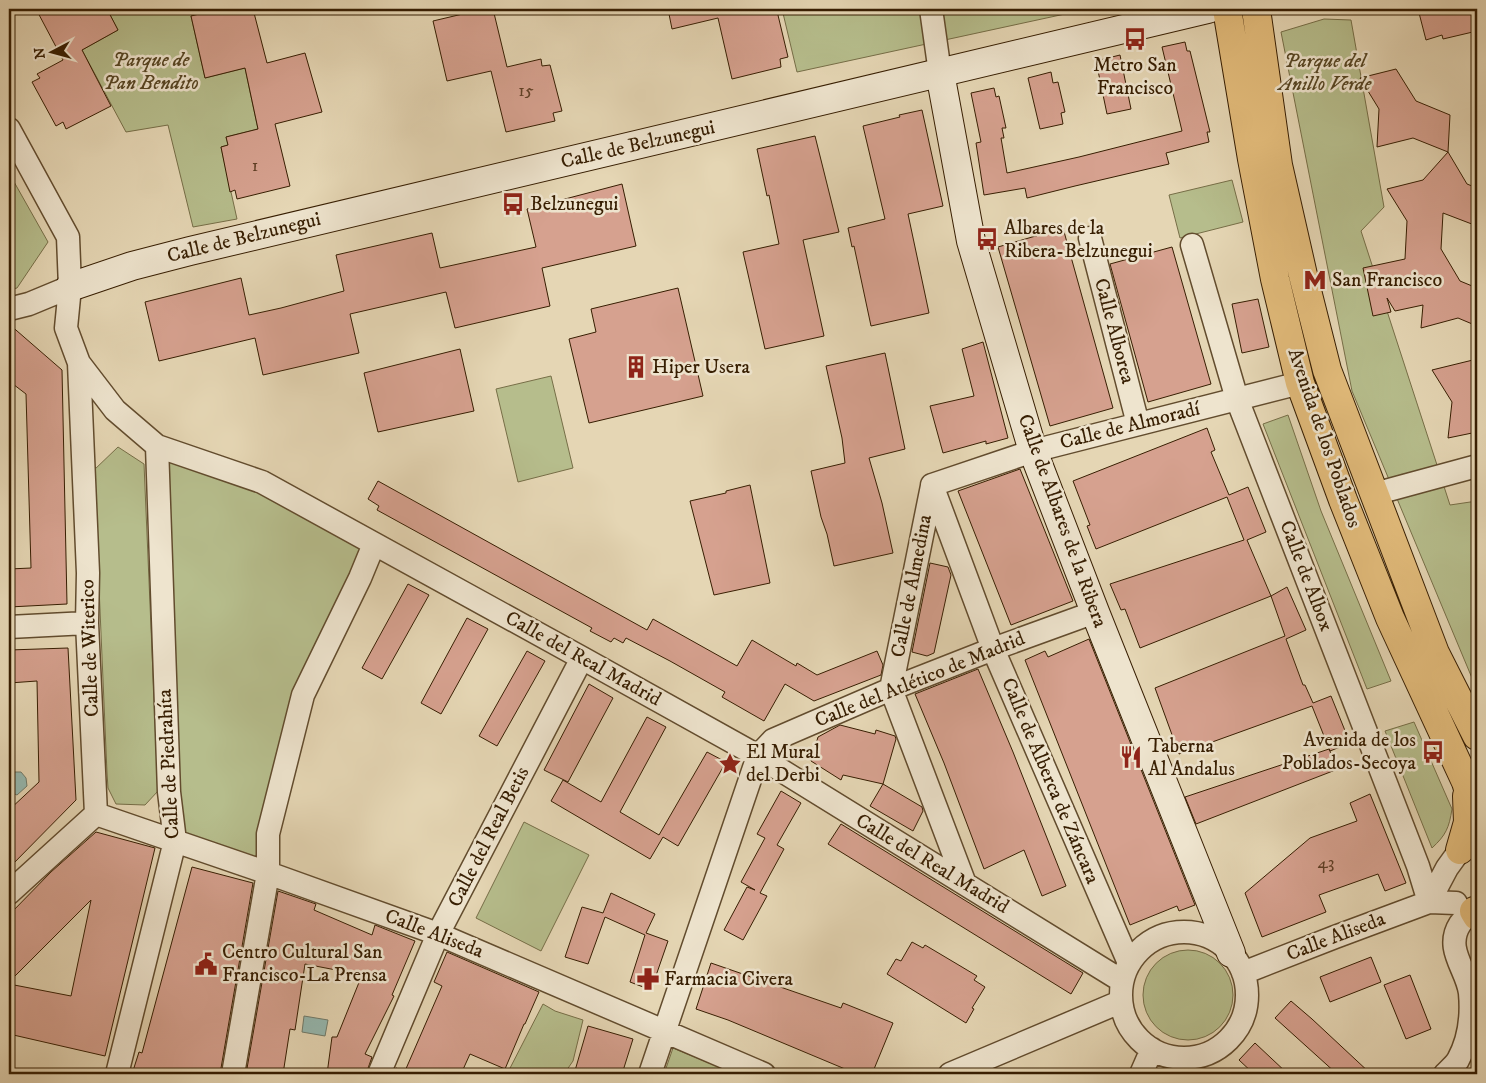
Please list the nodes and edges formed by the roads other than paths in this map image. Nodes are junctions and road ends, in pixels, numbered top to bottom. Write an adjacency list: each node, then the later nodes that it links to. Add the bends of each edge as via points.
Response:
1 (930, 9): 5 (street)
2 (1208, 9): 5 (street, Calle de Belzunegui)
3 (1227, 9): 12 (main road, Avenida de los Poblados, via 1275,280)
4 (1256, 9): 19 (main road, Avenida de los Poblados, via 1278,165 1302,275 1327,370)
5 (940, 73): 9 (street, Calle de Belzunegui, via 190,251); 16 (street, Calle de Albares de la Ribera, via 971,242)
6 (9, 129): 9 (street, via 68,236)
7 (1090, 238): 14 (street, Calle Alborea)
8 (1192, 245): 13 (street, Calle de Albox)
9 (70, 287): 10 (street); 11 (street, Calle del Real Madrid, via 66,328)
10 (9, 309)
11 (79, 364): 15 (street, Calle del Real Madrid, via 115,410); 22 (street, Calle de Witerico, via 88,573)
12 (1300, 383): 13 (street, Calle de Almoradí); 29 (main road, Avenida de los Poblados, via 1390,618)
13 (1237, 399): 14 (street, Calle de Almoradí); 37 (street, Calle de Albox, via 1418,866)
14 (1138, 424): 16 (street, Calle de Almoradí)
15 (157, 446): 20 (street, Calle del Real Madrid, via 262,482); 32 (street, Calle de Piedrahíta, via 169,792)
16 (1033, 451): 18 (street, Calle de Almoradí); 21 (street, Calle de Albares de la Ribera)
17 (1477, 466): 19 (street)
18 (932, 485): 24 (street, Calle de Alberca de Záncara); 26 (street, Calle de Almedina)
19 (1374, 494): 27 (main road, Avenida de los Poblados, via 1435,653)
20 (374, 544): 25 (street, Calle del Real Madrid); 34 (street, via 303,695 268,834)
21 (1095, 612): 24 (street, Calle del Atlético de Madrid); 40 (street, Calle de Albares de la Ribera)
22 (87, 623): 23 (street); 30 (street, Calle de Witerico)
23 (9, 627)
24 (994, 649): 26 (street, Calle del Atlético de Madrid); 41 (street, Calle de Alberca de Záncara)
25 (582, 658): 28 (street, Calle del Real Madrid); 39 (street, Calle del Real Betis)
26 (891, 689): 28 (street, Calle del Atlético de Madrid, via 773,740); 35 (street)
27 (1477, 736)
28 (758, 756): 35 (street, Calle del Real Madrid); 42 (street, Calle del Atlético de Madrid)
29 (1466, 782): 31 (main road, Avenida de los Poblados); 33 (main road, via 1468,822)
30 (96, 814): 32 (street, Calle Aliseda); 36 (street)
31 (1477, 818)
32 (175, 841): 34 (street, Calle Aliseda); 44 (street, Calle de Piedrahíta)
33 (1461, 851): 37 (street); 38 (street, via 1447,890)
34 (268, 873): 39 (street, Calle Aliseda); 45 (street)
35 (965, 884): 41 (street, Calle del Real Madrid)
36 (9, 894)
37 (1429, 902): 38 (street, Calle Aliseda); 40 (street, Calle Aliseda, via 1360,927)
38 (1471, 910): 51 (street, via 1456,930 1454,942 1470,992 1470,1029 1458,1060)
39 (438, 934): 42 (street, Calle Aliseda); 46 (street, Calle del Real Betis)
40 (1237, 963): 41 (street, via 1216,941 1198,933 1178,932 1158,937 1142,948); 43 (street, via 1246,990 1245,1007 1240,1024 1231,1036 1220,1047 1188,1058)
41 (1124, 982): 43 (street, via 1128,1023 1138,1038); 49 (street)
42 (665, 1032): 47 (street, Calle del Atlético de Madrid); 48 (street, Calle Aliseda)
43 (1152, 1049): 50 (street)
44 (117, 1074)
45 (233, 1074)
46 (379, 1074)
47 (650, 1074)
48 (764, 1074)
49 (950, 1074)
50 (1141, 1074)
51 (1445, 1074)

